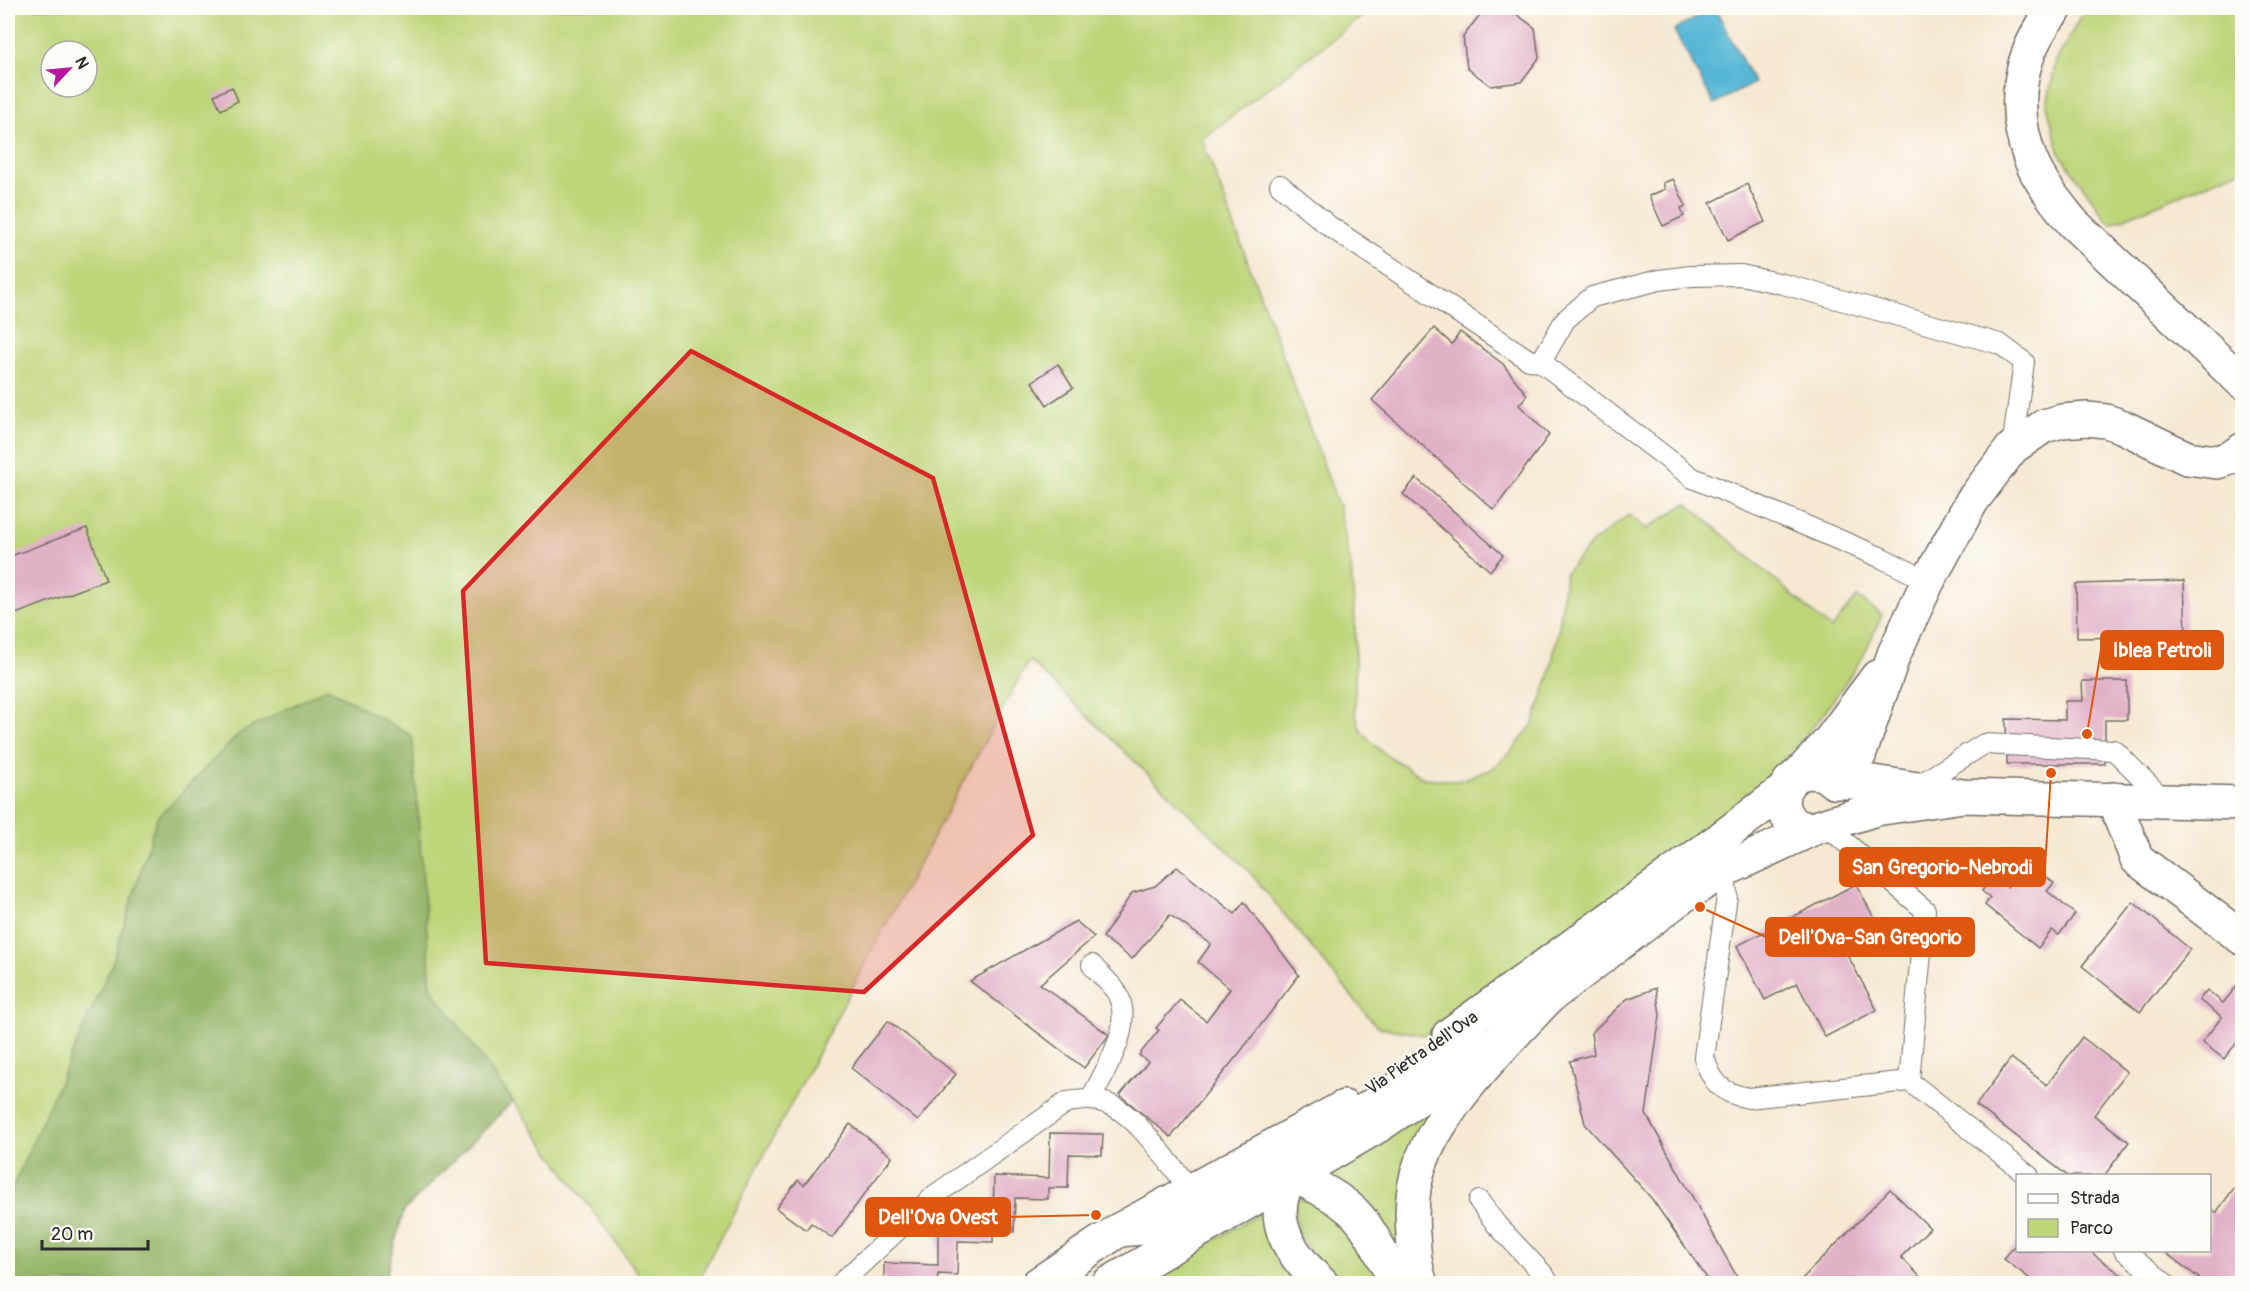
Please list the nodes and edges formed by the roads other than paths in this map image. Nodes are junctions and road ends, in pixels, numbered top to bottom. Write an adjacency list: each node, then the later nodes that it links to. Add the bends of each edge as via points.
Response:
1 (2056, 8): 4 (main road, via 2037,35 2021,79 2021,123 2030,158 2073,223)
2 (1280, 185): 3 (lane, via 1329,226 1529,360)
3 (1541, 362): 5 (lane, via 1565,320 1592,297 1659,280 1741,275 2000,344 2024,362); 7 (lane, via 1693,478)
4 (2242, 382)
5 (2012, 448): 6 (main road, via 2044,426 2087,419 2121,426 2187,458 2217,462); 7 (main road, via 1972,501)
6 (2242, 450)
7 (1928, 581): 8 (main road)
8 (1894, 654): 9 (main road, Via Pietra dell'Ova, via 1828,743); 10 (main road, via 1859,756)
9 (1792, 782): 10 (main road, via 1810,772); 16 (main road, via 1782,801 1784,812 1800,827); 21 (main road, Via Pietra dell'Ova, via 1720,839)
10 (1834, 782): 11 (main road); 16 (main road, via 1839,800 1834,817)
11 (1914, 788): 12 (main road); 14 (lane, via 1984,744 2114,750)
12 (1963, 796): 13 (main road); 16 (main road, Via Pietra dell'Ova, via 1876,809)
13 (2113, 799): 14 (main road); 18 (main road, via 2137,859)
14 (2164, 800): 15 (main road)
15 (2242, 803)
16 (1822, 826): 17 (main road, Via Pietra dell'Ova); 22 (lane, via 1925,910)
17 (1725, 870): 20 (main road, Via Pietra dell'Ova, via 1680,898); 22 (lane, via 1727,896 1704,1057 1718,1086 1731,1095 1748,1098)
18 (2242, 938)
19 (1092, 965): 23 (lane, via 1117,993 1123,1011 1120,1035)
20 (1549, 997): 25 (main road, Via Pietra dell'Ova, via 1485,1051 1378,1126); 35 (main road, via 1470,1083 1421,1162 1413,1192 1412,1223 1415,1266)
21 (1473, 1018): 25 (main road, via 1443,1059 1310,1146); 26 (main road, Via Pietra dell'Ova, via 1332,1115)
22 (1909, 1081): 24 (lane)
23 (1091, 1099): 26 (lane, via 1110,1104 1128,1117); 30 (lane, via 1067,1102 935,1195)
24 (2026, 1174)
25 (1292, 1175): 28 (main road, via 1268,1171 1166,1226); 32 (main road, Via Pietra dell'Ova); 33 (main road, via 1279,1208 1282,1229 1290,1249); 34 (main road, via 1338,1198 1356,1212 1371,1232)
26 (1192, 1191): 28 (main road, Via Pietra dell'Ova)
27 (1479, 1201): 36 (lane)
28 (1119, 1230): 31 (main road, Via Pietra dell'Ova)
29 (2125, 1252): 37 (lane)
30 (840, 1284)
31 (1038, 1284)
32 (1108, 1284)
33 (1322, 1284)
34 (1397, 1284)
35 (1421, 1284)
36 (1549, 1284)
37 (2166, 1284)

